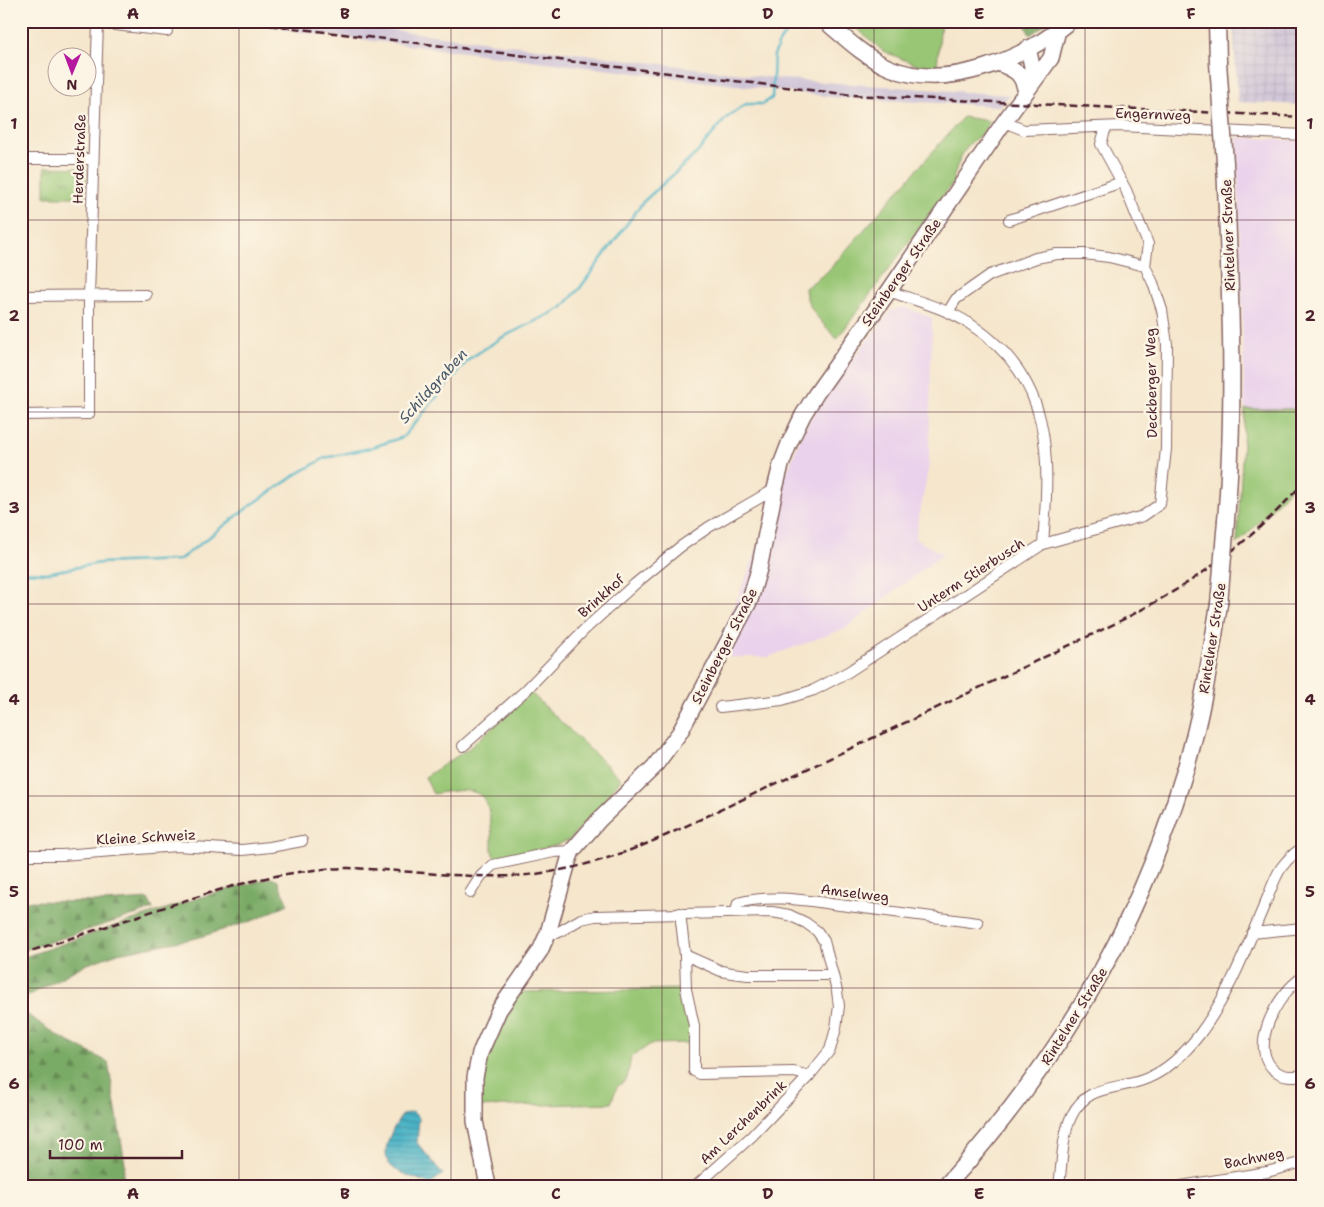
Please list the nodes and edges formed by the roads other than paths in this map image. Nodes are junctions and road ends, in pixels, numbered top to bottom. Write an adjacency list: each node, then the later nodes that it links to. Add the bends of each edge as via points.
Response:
1 (81, 21): 4 (street)
2 (825, 21): 8 (street, via 860,50 890,68 907,73 948,75)
3 (1216, 21): 48 (main road, Rintelner Straße, bridge, via 1232,369 1230,455 1219,604 1201,704 1185,772 1159,847 1107,964 1033,1081)
4 (98, 23): 6 (street); 14 (street, Herderstraße)
5 (1064, 26): 7 (street); 9 (street, Steinberger Straße, via 1052,58)
6 (167, 31)
7 (1030, 47): 8 (street); 9 (street, via 1042,56); 10 (street, via 1032,66)
8 (998, 63): 10 (street, via 1014,69)
9 (1042, 71): 10 (street, Steinberger Straße)
10 (1028, 89): 11 (street, Steinberger Straße)
11 (1004, 122): 12 (street, Engernweg, via 1024,130); 19 (street, Steinberger Straße)
12 (1106, 126): 13 (street, Engernweg); 16 (street, via 1101,144)
13 (1303, 135)
14 (93, 159): 15 (street); 22 (street, Herderstraße)
15 (21, 160)
16 (1122, 182): 17 (street); 18 (street, via 1148,244)
17 (1010, 220)
18 (1145, 266): 23 (street, via 1084,254 1036,258 990,275 956,299); 26 (street, Deckberger Weg, via 1162,310 1167,344 1166,449 1160,504 1143,516)
19 (889, 291): 23 (street, Unterm Stierbusch); 25 (street, Steinberger Straße, via 803,415 789,444)
20 (146, 295): 22 (street)
21 (21, 296): 22 (street)
22 (89, 296): 24 (street, Herderstraße, via 89,414)
23 (948, 312): 26 (street, Unterm Stierbusch, via 990,339 1005,354 1029,389 1045,445)
24 (21, 415)
25 (775, 489): 28 (street, Brinkhof, via 709,527 665,559 584,630 526,690); 31 (street, Steinberger Straße, via 750,600 683,726 654,767 599,820)
26 (1043, 544): 27 (street, Unterm Stierbusch, via 848,672 814,690 782,700)
27 (720, 707)
28 (463, 746)
29 (302, 841): 32 (street, Kleine Schweiz, via 242,850 177,846)
30 (1303, 848): 39 (street, via 1296,851 1280,869)
31 (572, 852): 33 (street, via 554,852 493,865); 38 (street, Steinberger Straße)
32 (21, 855)
33 (470, 893)
34 (736, 912): 35 (street, Am Lerchenbrink); 36 (street, Amselweg, via 738,903 755,898 905,912); 41 (street, Am Lerchenbrink, via 772,912 806,923 824,941)
35 (680, 913): 38 (street, Am Lerchenbrink, via 595,916 581,919 557,933); 40 (street, Am Lerchenbrink)
36 (978, 923)
37 (1303, 928): 39 (street)
38 (548, 933): 46 (street, Steinberger Straße, via 540,951 499,1010 480,1053 475,1078 474,1122)
39 (1252, 933): 49 (street, via 1232,980 1186,1052 1169,1067 1145,1080 1106,1088 1090,1094 1079,1104 1067,1132)
40 (685, 955): 41 (street, via 732,973); 44 (street, Am Lerchenbrink, via 686,989 694,1026 694,1071 700,1074 794,1072)
41 (833, 975): 44 (street, Am Lerchenbrink, via 839,1006 836,1028 830,1050)
42 (1303, 977): 43 (street, via 1286,990 1276,1007 1263,1046 1270,1068 1292,1078)
43 (1303, 1075)
44 (809, 1076): 47 (street, Am Lerchenbrink, via 752,1136)
45 (1303, 1162): 50 (street, Bachweg, via 1267,1172)
46 (488, 1186)
47 (696, 1186)
48 (946, 1186)
49 (1059, 1186)
50 (1181, 1186)

